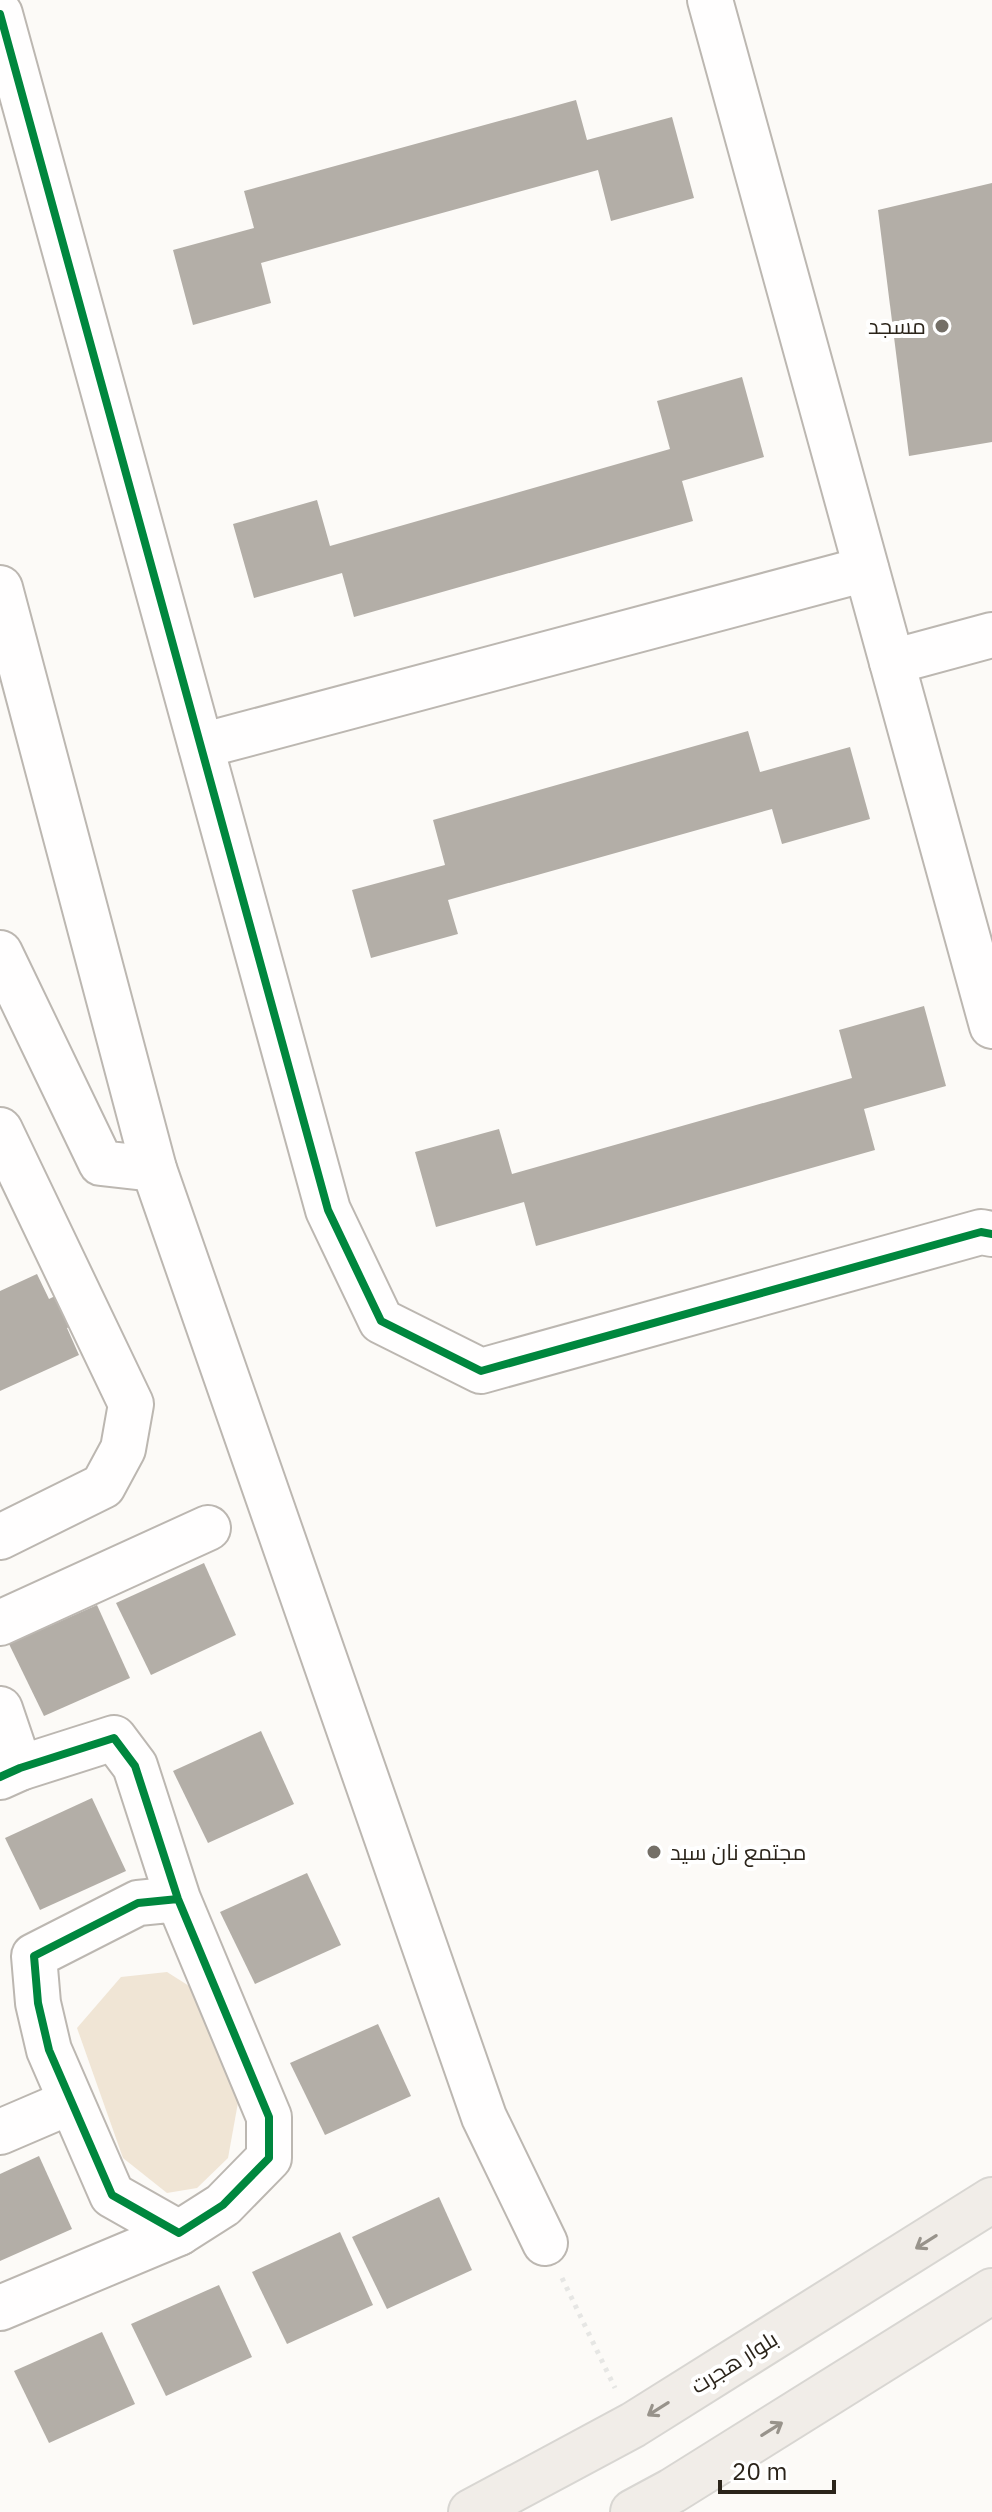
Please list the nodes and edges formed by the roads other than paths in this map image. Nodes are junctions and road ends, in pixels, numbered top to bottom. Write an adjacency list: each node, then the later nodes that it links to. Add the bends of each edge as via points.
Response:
1 (710, 0): 3 (street)
2 (0, 14): 7 (street)
3 (866, 569): 6 (street); 7 (street)
4 (0, 588): 11 (street)
5 (992, 635): 6 (street)
6 (892, 662): 9 (street)
7 (201, 746): 12 (street, via 328,1210 381,1321 481,1371 981,1232)
8 (0, 953): 11 (street, via 101,1163)
9 (992, 1026)
10 (0, 1130): 14 (street, via 131,1404 123,1449 103,1486)
11 (154, 1169): 24 (street, via 484,2117)
12 (992, 1234)
13 (208, 1528): 15 (street)
14 (0, 1537)
15 (0, 1623)
16 (0, 1709): 17 (street)
17 (10, 1773): 18 (street, via 114,1738 135,1766)
18 (178, 1899): 19 (street, via 138,1903); 23 (street, via 269,2117 269,2158 223,2205)
19 (17, 1962): 20 (street, via 38,2003)
20 (70, 2102): 21 (street); 23 (street, via 112,2195)
21 (0, 2132)
22 (992, 2200): 27 (main road, بلوار هجرت, one-way to 27, via 633,2425)
23 (179, 2233): 26 (street)
24 (545, 2243)
25 (992, 2291): 28 (main road, one-way to 25)
26 (0, 2308)
27 (471, 2512)
28 (633, 2512)

